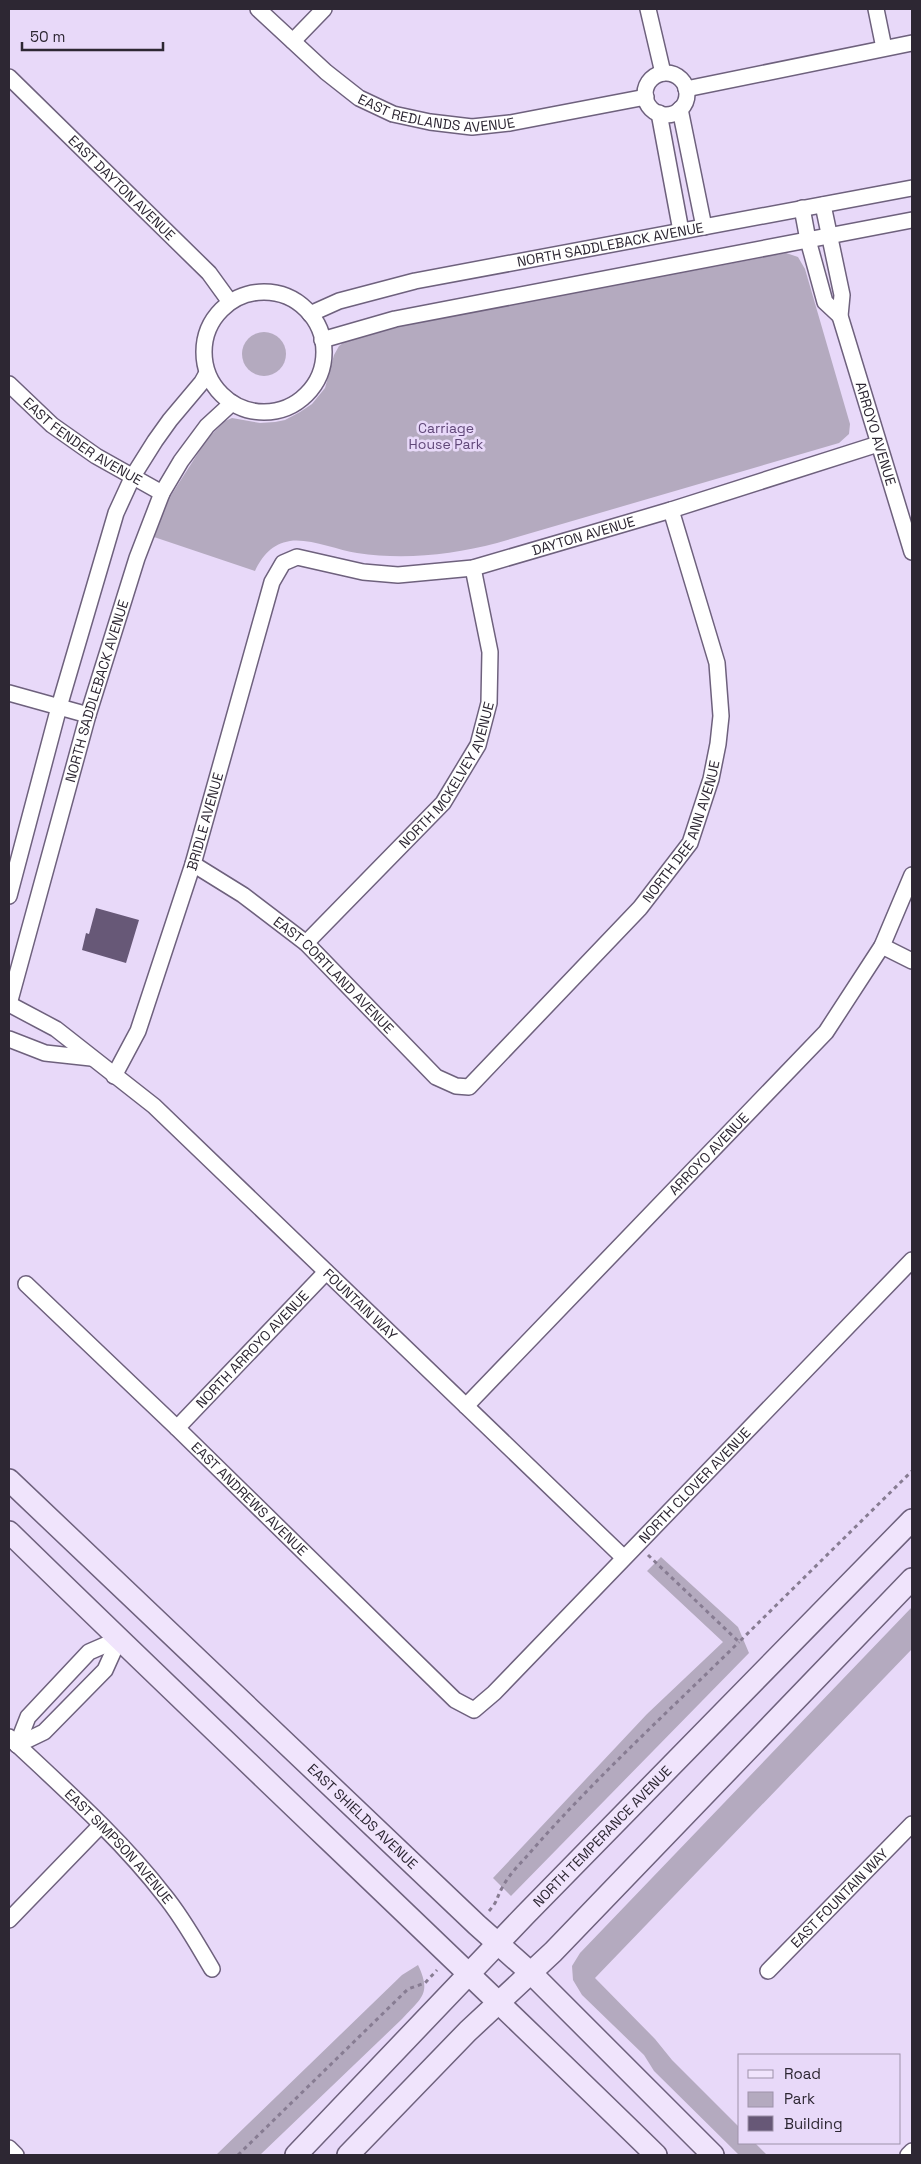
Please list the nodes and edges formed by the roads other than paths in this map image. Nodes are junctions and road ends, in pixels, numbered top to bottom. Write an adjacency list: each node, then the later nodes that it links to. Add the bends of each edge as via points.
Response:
1 (258, 9): 5 (street, EAST REDLANDS AVENUE)
2 (324, 9): 5 (street)
3 (648, 9): 8 (street)
4 (876, 9): 7 (street)
5 (293, 41): 11 (street, EAST REDLANDS AVENUE, via 359,98 393,114 430,122 472,127)
6 (912, 43): 7 (street)
7 (884, 48): 10 (street)
8 (663, 73): 10 (street, via 678,77); 11 (street, via 649,81)
9 (9, 78): 22 (street, EAST DAYTON AVENUE, via 209,273)
10 (686, 90): 12 (street, via 686,101)
11 (646, 96): 13 (street, via 650,108)
12 (680, 109): 13 (street, via 670,114); 18 (street)
13 (659, 113): 19 (street)
14 (912, 188): 15 (street, NORTH SADDLEBACK AVENUE)
15 (823, 205): 16 (street, NORTH SADDLEBACK AVENUE); 20 (street, ARROYO AVENUE)
16 (802, 208): 18 (street, NORTH SADDLEBACK AVENUE); 21 (street, ARROYO AVENUE)
17 (912, 220): 20 (street)
18 (704, 227): 19 (street, NORTH SADDLEBACK AVENUE)
19 (681, 231): 23 (street, NORTH SADDLEBACK AVENUE, via 415,281 339,301)
20 (829, 236): 21 (street); 24 (street, ARROYO AVENUE, via 842,295)
21 (808, 240): 24 (street, ARROYO AVENUE, via 825,302); 25 (street, via 395,318)
22 (230, 302): 23 (street, via 255,292 276,293 294,301); 26 (street, via 211,322 205,338)
23 (310, 314): 25 (street)
24 (840, 316): 29 (street, ARROYO AVENUE)
25 (322, 340): 28 (street, via 323,360 317,380 305,397 287,408 267,413 246,410)
26 (207, 372): 28 (street, via 215,387); 30 (street, via 155,440)
27 (9, 384): 30 (street, EAST FENDER AVENUE, via 52,425 96,456)
28 (232, 403): 31 (street, NORTH SADDLEBACK AVENUE, via 195,441)
29 (878, 444): 32 (street, DAYTON AVENUE); 33 (street, ARROYO AVENUE)
30 (133, 476): 31 (street, EAST FENDER AVENUE); 37 (street, via 116,513)
31 (162, 493): 38 (street, NORTH SADDLEBACK AVENUE, via 137,558)
32 (671, 510): 35 (street, DAYTON AVENUE); 49 (street, NORTH DEE ANN AVENUE, via 716,663 721,716 711,779 690,843 640,908)
33 (912, 552)
34 (283, 563): 35 (street, DAYTON AVENUE, via 297,557 363,572 398,575); 39 (street, BRIDLE AVENUE, via 272,582)
35 (473, 568): 42 (street, NORTH MCKELVEY AVENUE, via 490,652 489,703 478,745 444,803)
36 (9, 694): 37 (street)
37 (59, 707): 38 (street); 41 (street)
38 (88, 715): 45 (street, NORTH SADDLEBACK AVENUE)
39 (193, 864): 42 (street, EAST CORTLAND AVENUE, via 243,895); 48 (street, BRIDLE AVENUE, via 138,1031)
40 (912, 875): 43 (street, ARROYO AVENUE)
41 (9, 896)
42 (306, 942): 49 (street, EAST CORTLAND AVENUE, via 436,1077 456,1086)
43 (882, 946): 44 (street); 53 (street, ARROYO AVENUE, via 826,1032)
44 (912, 961)
45 (9, 1004): 47 (street, FOUNTAIN WAY, via 56,1029)
46 (9, 1039): 47 (street, via 45,1053)
47 (91, 1058): 48 (street, FOUNTAIN WAY)
48 (114, 1076): 51 (street, FOUNTAIN WAY, via 154,1106)
49 (469, 1087)
50 (912, 1260): 58 (street, NORTH CLOVER AVENUE)
51 (326, 1272): 53 (street, FOUNTAIN WAY); 54 (street, NORTH ARROYO AVENUE)
52 (26, 1284): 54 (street, EAST ANDREWS AVENUE)
53 (466, 1406): 58 (street, FOUNTAIN WAY)
54 (177, 1428): 61 (street, EAST ANDREWS AVENUE, via 455,1700)
55 (9, 1480): 66 (main road, EAST SHIELDS AVENUE)
56 (912, 1520): 66 (main road, NORTH TEMPERANCE AVENUE)
57 (9, 1532): 60 (main road)
58 (623, 1557): 61 (street, NORTH CLOVER AVENUE)
59 (912, 1579): 69 (main road)
60 (119, 1639): 62 (street, via 90,1652 28,1717); 62 (street, via 105,1670 44,1732); 70 (main road)
61 (474, 1710)
62 (13, 1741): 64 (street, EAST SIMPSON AVENUE)
63 (912, 1824): 68 (street, EAST FOUNTAIN WAY)
64 (100, 1826): 65 (street); 67 (street, EAST SIMPSON AVENUE, via 135,1860 165,1896)
65 (9, 1920)
66 (498, 1944): 69 (main road, EAST SHIELDS AVENUE); 70 (main road, NORTH TEMPERANCE AVENUE)
67 (212, 1969)
68 (768, 1971)
69 (531, 1973): 71 (main road); 78 (main road, EAST SHIELDS AVENUE)
70 (469, 1974): 71 (main road); 75 (main road, NORTH TEMPERANCE AVENUE)
71 (500, 2002): 76 (main road); 77 (main road)
72 (9, 2148): 74 (street)
73 (912, 2151): 79 (street)
74 (16, 2155)
75 (296, 2155)
76 (348, 2155)
77 (656, 2155)
78 (713, 2155)
79 (908, 2155)

